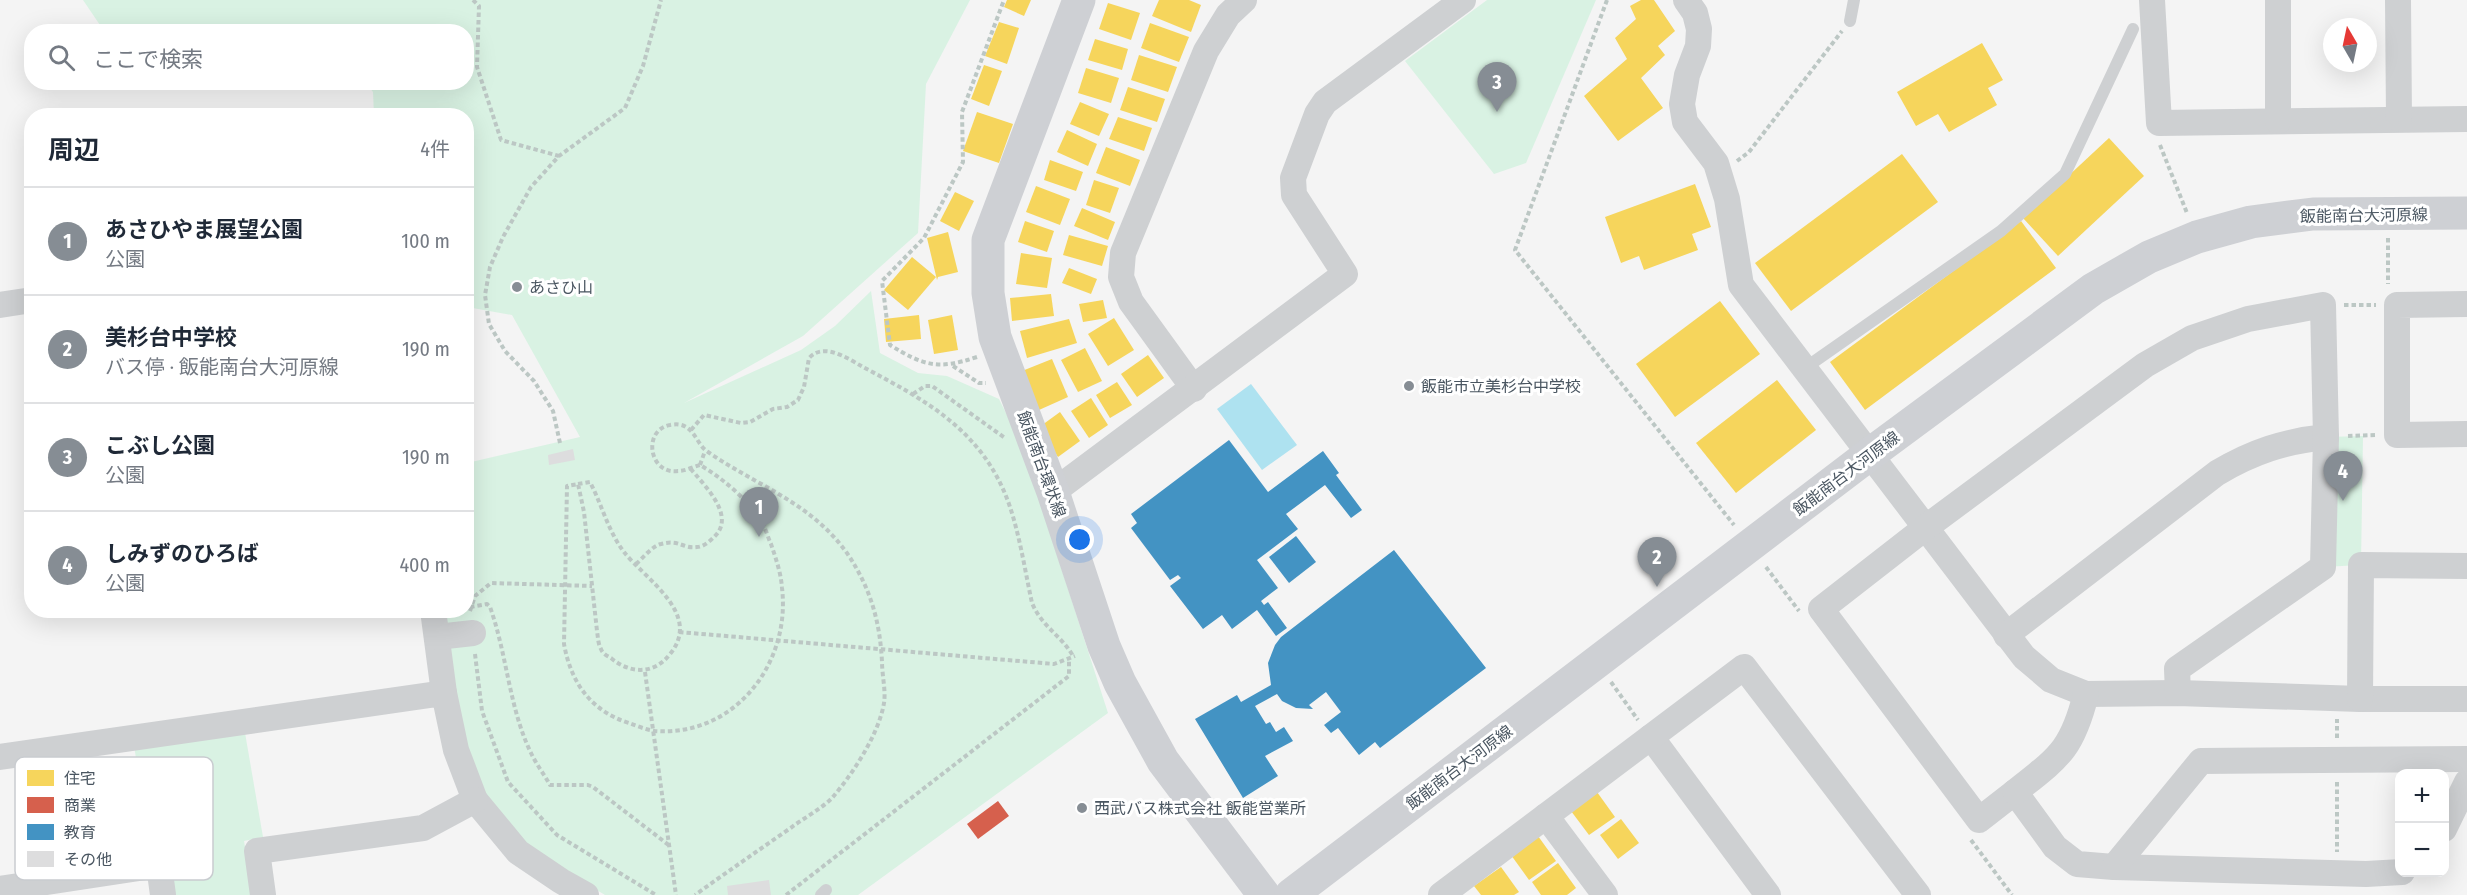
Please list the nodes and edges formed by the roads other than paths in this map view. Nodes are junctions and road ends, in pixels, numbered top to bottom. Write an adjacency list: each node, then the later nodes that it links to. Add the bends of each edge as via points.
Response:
1 (1079, 0): 23 (street, 飯能南台環状線, via 988,240 988,293 1000,350)
2 (1463, 0): 19 (street, via 1325,102 1317,114 1293,178 1294,195 1345,274)
3 (1686, 0): 18 (street, via 1699,29 1682,104 1685,122 1716,164 1727,198 1741,285)
4 (1854, 0): 9 (lane)
5 (2152, 0): 13 (street, via 2159,123)
6 (2278, 0): 13 (street)
7 (2398, 0): 11 (street)
8 (1230, 5): 19 (street, via 1206,51 1124,253 1122,277 1131,302)
9 (1850, 21)
10 (2133, 29): 18 (lane, via 2065,174 2001,231)
11 (2399, 119): 12 (street); 13 (street)
12 (2467, 119)
13 (2278, 121)
14 (2467, 213): 22 (street, 飯能南台大河原線, via 2313,214 2251,222 2197,237 2149,257 2093,290)
15 (24, 301): 17 (street)
16 (2467, 304): 20 (street, via 2393,305 2397,435)
17 (0, 305)
18 (1805, 368): 22 (street)
19 (1194, 389): 23 (street)
20 (2467, 434)
21 (2326, 437): 24 (street, via 2323,305 2248,319 2192,338 2145,365); 28 (street, via 2276,445 2217,473); 31 (street, via 2323,567 2177,669)
22 (1870, 454): 24 (street); 53 (street, 飯能南台大河原線)
23 (1053, 492): 52 (street, 飯能南台環状線, via 1104,645 1143,727 1163,760)
24 (1925, 528): 28 (street); 39 (street, via 1821,609 1979,820)
25 (2467, 566): 33 (street, via 2361,565)
26 (434, 618): 29 (street)
27 (473, 633): 29 (street)
28 (2006, 635): 32 (street, via 2050,680)
29 (437, 637): 30 (street)
30 (444, 693): 36 (street); 40 (street, via 456,750)
31 (2178, 693): 32 (street); 33 (street)
32 (2086, 694): 39 (street, via 2069,744 2053,763)
33 (2348, 699): 34 (street)
34 (2467, 699)
35 (1651, 737): 41 (street); 56 (street); 57 (street, via 1744,668)
36 (0, 757)
37 (2467, 759): 43 (street, via 2201,761)
38 (2467, 782): 42 (street)
39 (2015, 792): 43 (street, via 2055,847 2077,864)
40 (475, 800): 47 (street, via 518,852); 50 (street, via 423,828 257,851)
41 (1546, 816): 54 (street); 55 (street)
42 (2448, 823)
43 (2114, 867): 44 (street)
44 (2395, 873)
45 (60, 880): 48 (street)
46 (161, 880): 49 (street)
47 (557, 888): 51 (street)
48 (0, 889)
49 (163, 895)
50 (263, 895)
51 (586, 895)
52 (1264, 895)
53 (1292, 895)
54 (1441, 895)
55 (1605, 895)
56 (1768, 895)
57 (1918, 895)

